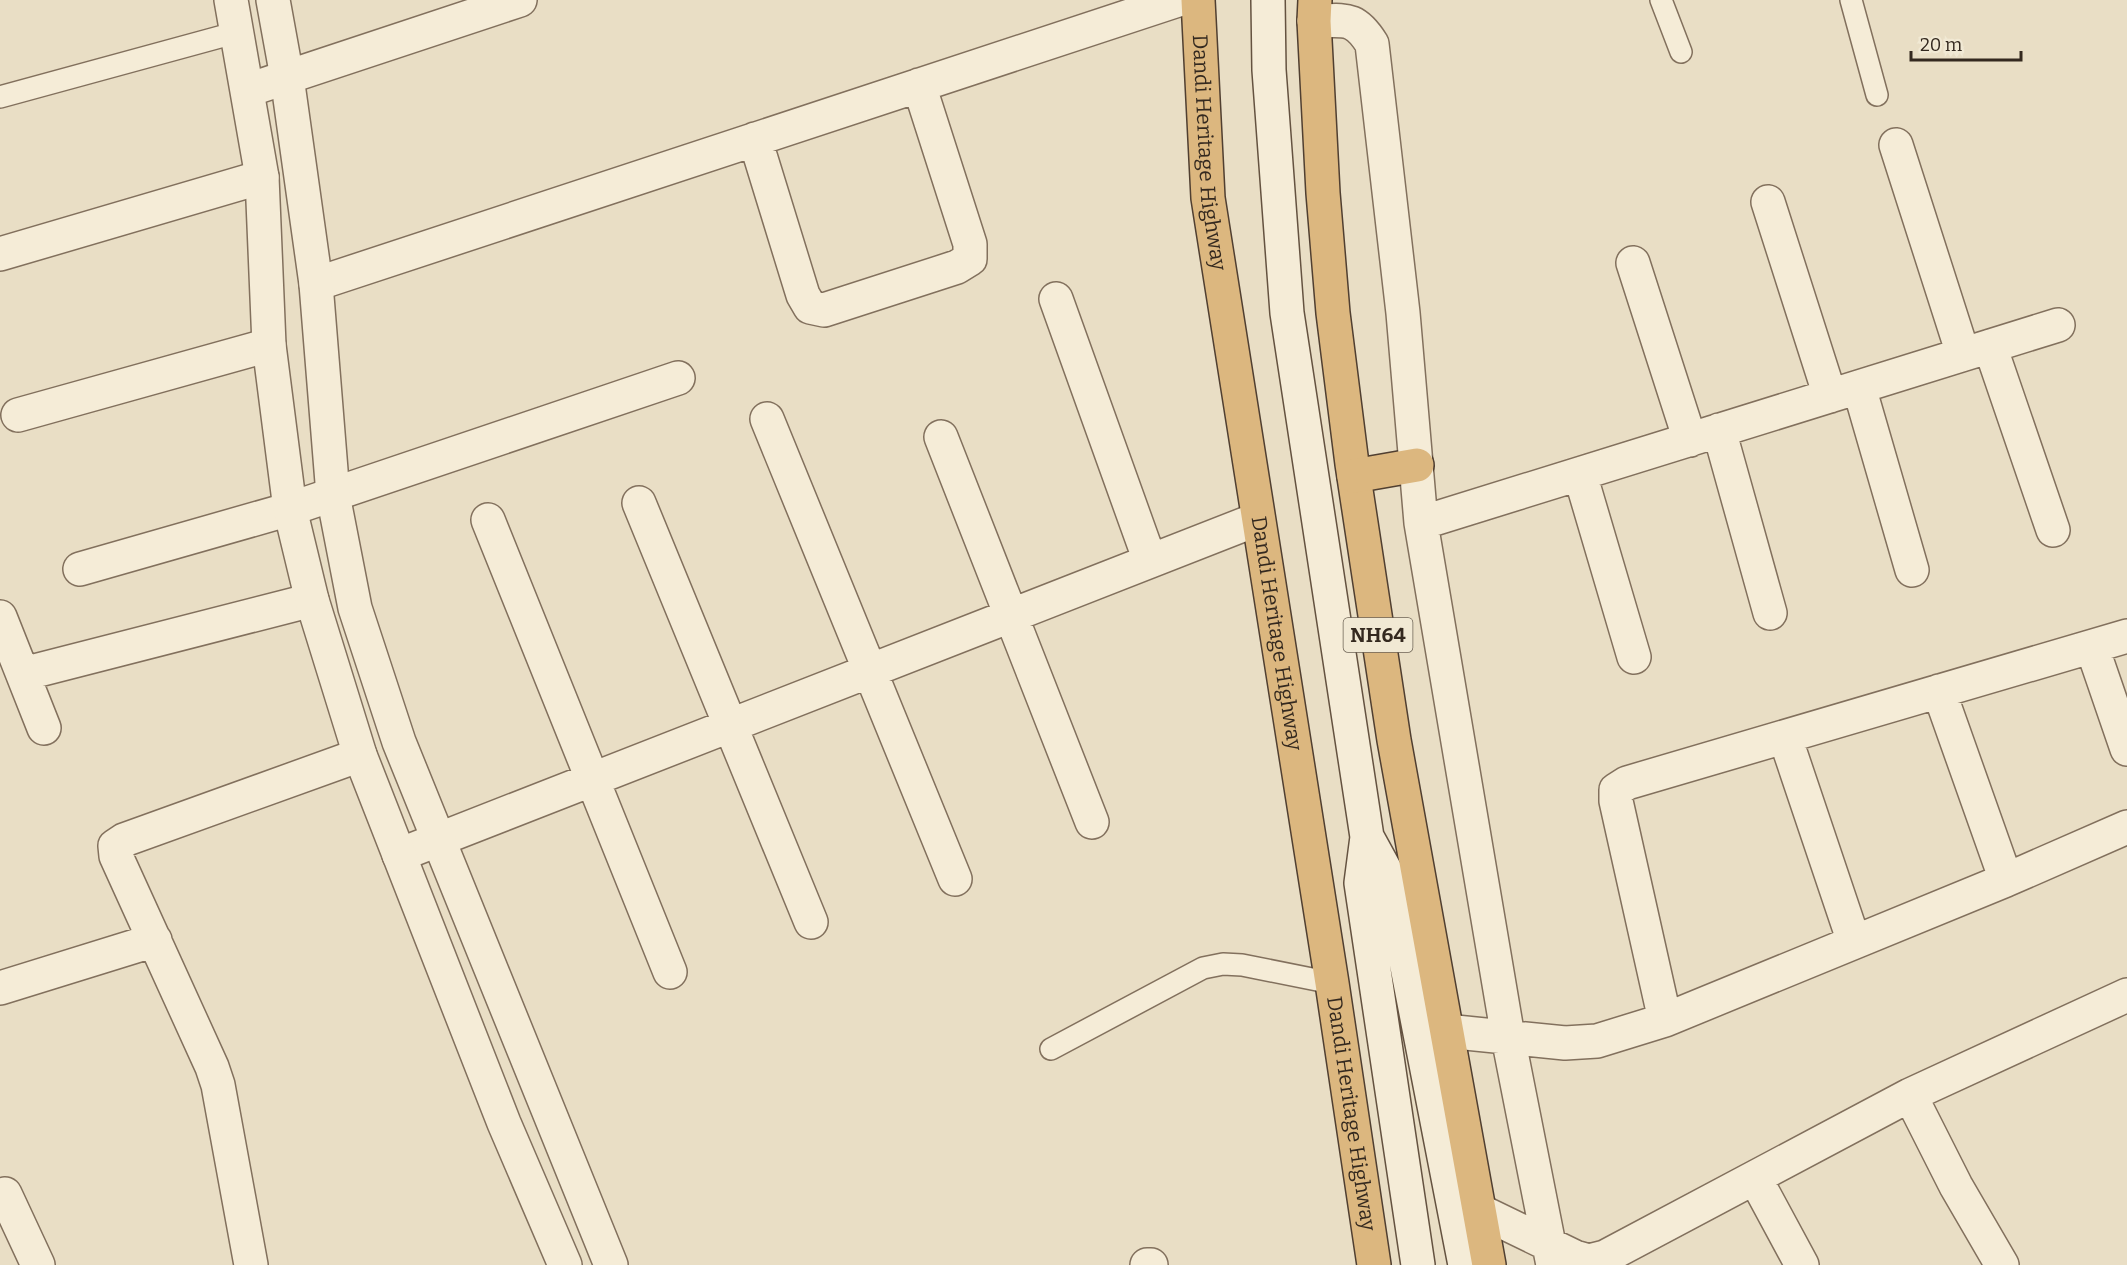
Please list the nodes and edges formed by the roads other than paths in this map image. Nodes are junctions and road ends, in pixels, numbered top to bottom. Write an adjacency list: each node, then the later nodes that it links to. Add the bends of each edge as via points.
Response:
1 (231, 0): 10 (street)
2 (273, 0): 12 (street)
3 (520, 0): 12 (street)
4 (1178, 0): 13 (street)
5 (1198, 0): 40 (highway, Dandi Heritage Highway, via 1208,198)
6 (1268, 0): 65 (street, via 1269,77 1287,313)
7 (1661, 0): 11 (lane)
8 (1851, 0): 15 (lane)
9 (1314, 10): 34 (street, via 1348,20 1362,29 1372,44 1404,313); 36 (highway, NH64, via 1332,313)
10 (238, 32): 14 (street); 16 (lane)
11 (1681, 52)
12 (287, 77): 14 (street); 23 (street)
13 (920, 85): 17 (street); 17 (street, via 970,244 970,259 957,267 824,310 810,307)
14 (248, 90): 19 (street)
15 (1876, 95)
16 (0, 97)
17 (754, 139): 23 (street)
18 (1896, 145): 27 (street)
19 (262, 177): 21 (street); 26 (street)
20 (1768, 202): 29 (street)
21 (0, 254)
22 (1633, 263): 32 (street)
23 (316, 284): 37 (street)
24 (1056, 299): 44 (street)
25 (2058, 325): 27 (street)
26 (269, 345): 30 (street); 39 (street)
27 (1976, 350): 29 (street); 43 (street)
28 (678, 378): 37 (street)
29 (1844, 391): 32 (street); 46 (street)
30 (18, 414)
31 (768, 419): 54 (street)
32 (1704, 435): 35 (street); 48 (street)
33 (941, 437): 49 (street)
34 (1417, 465): 36 (highway); 42 (street)
35 (1581, 474): 42 (street); 53 (street)
36 (1354, 476): 78 (highway, NH64, via 1394,740)
37 (333, 495): 39 (street); 66 (street, via 355,608 399,742)
38 (639, 503): 57 (street)
39 (290, 509): 45 (street); 47 (street)
40 (1258, 519): 44 (street); 74 (highway, Dandi Heritage Highway)
41 (488, 520): 62 (street)
42 (1421, 523): 79 (street)
43 (2053, 530)
44 (1150, 561): 49 (street)
45 (80, 569)
46 (1912, 570)
47 (312, 600): 55 (street); 61 (street)
48 (1770, 613)
49 (1011, 615): 54 (street); 63 (street)
50 (0, 617): 55 (street)
51 (2127, 636): 52 (street)
52 (2092, 647): 56 (street); 60 (street)
53 (1634, 657)
54 (870, 670): 57 (street); 68 (street)
55 (23, 674): 58 (street)
56 (1939, 692): 59 (street); 69 (street)
57 (730, 726): 62 (street); 70 (street)
58 (44, 728)
59 (1785, 737): 72 (street); 77 (street, via 1627,783 1616,790)
60 (2127, 749)
61 (360, 755): 67 (street); 71 (street, via 115,846)
62 (592, 780): 66 (street); 73 (street)
63 (1092, 822)
64 (2127, 827): 69 (street)
65 (1367, 837): 92 (street, via 1361,883); 93 (street, via 1390,879)
66 (439, 839): 67 (street); 90 (street)
67 (399, 855): 89 (street, via 504,1123)
68 (955, 879)
69 (2006, 880): 72 (street)
70 (811, 922)
71 (155, 940): 75 (street); 88 (street, via 218,1084)
72 (1854, 942): 77 (street)
73 (670, 972)
74 (1332, 983): 80 (lane, via 1223,964 1203,969); 91 (highway, Dandi Heritage Highway)
75 (0, 988)
76 (2127, 995): 81 (street)
77 (1665, 1020): 79 (street, via 1597,1041 1565,1043)
78 (1446, 1031): 79 (street); 84 (highway, NH64)
79 (1508, 1037): 85 (street)
80 (1051, 1049)
81 (1910, 1095): 82 (street); 96 (street)
82 (1755, 1178): 86 (street); 95 (street)
83 (5, 1194): 87 (street)
84 (1480, 1211): 85 (street); 94 (highway, NH64)
85 (1552, 1254): 86 (street)
86 (1590, 1263)
87 (38, 1265)
88 (251, 1265)
89 (565, 1265)
90 (611, 1265)
91 (1374, 1265)
92 (1418, 1265)
93 (1465, 1265)
94 (1489, 1265)
95 (1802, 1265)
96 (2002, 1265)

